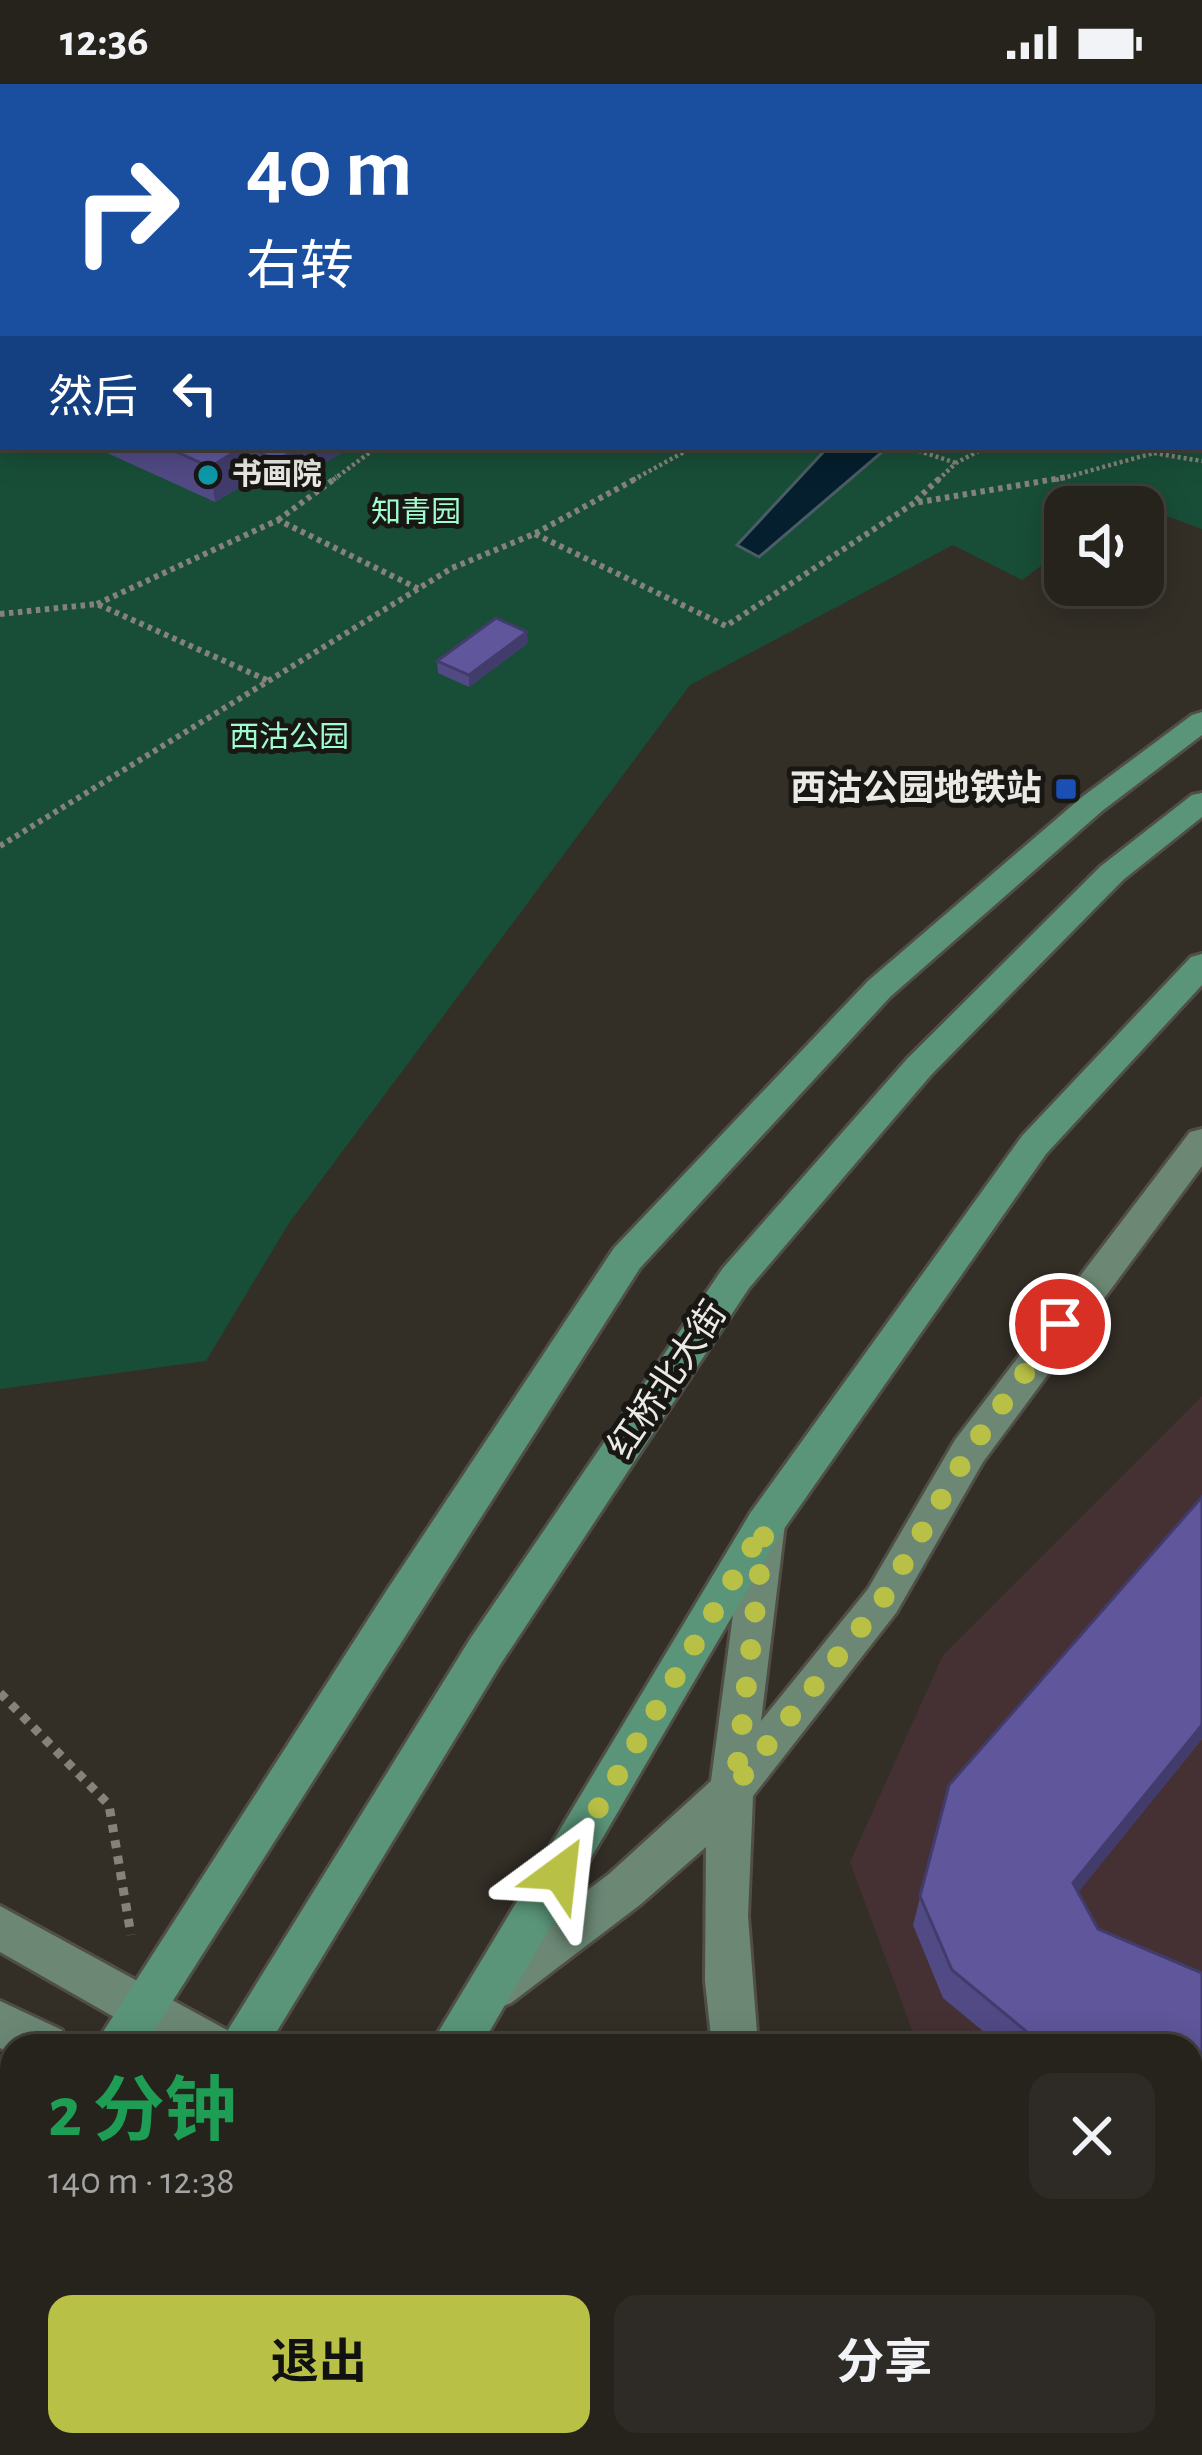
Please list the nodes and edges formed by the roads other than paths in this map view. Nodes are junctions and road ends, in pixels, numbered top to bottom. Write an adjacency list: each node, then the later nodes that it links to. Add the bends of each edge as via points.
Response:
1 (1202, 722): 9 (main road, via 1092,804 879,989 627,1258)
2 (1202, 802): 12 (main road, 红桥北大街, via 1112,872 919,1066 736,1278 485,1652)
3 (1202, 965): 5 (main road, via 1034,1145)
4 (1202, 1141): 6 (main road, via 969,1451 882,1601)
5 (765, 1525): 6 (main road); 8 (main road)
6 (735, 1786): 8 (main road, via 625,1889); 14 (main road, via 723,1906)
7 (0, 1928): 9 (main road)
8 (492, 1989): 13 (main road)
9 (143, 2007): 10 (main road); 11 (main road)
10 (125, 2034)
11 (189, 2034)
12 (248, 2034)
13 (461, 2034)
14 (733, 2034)

